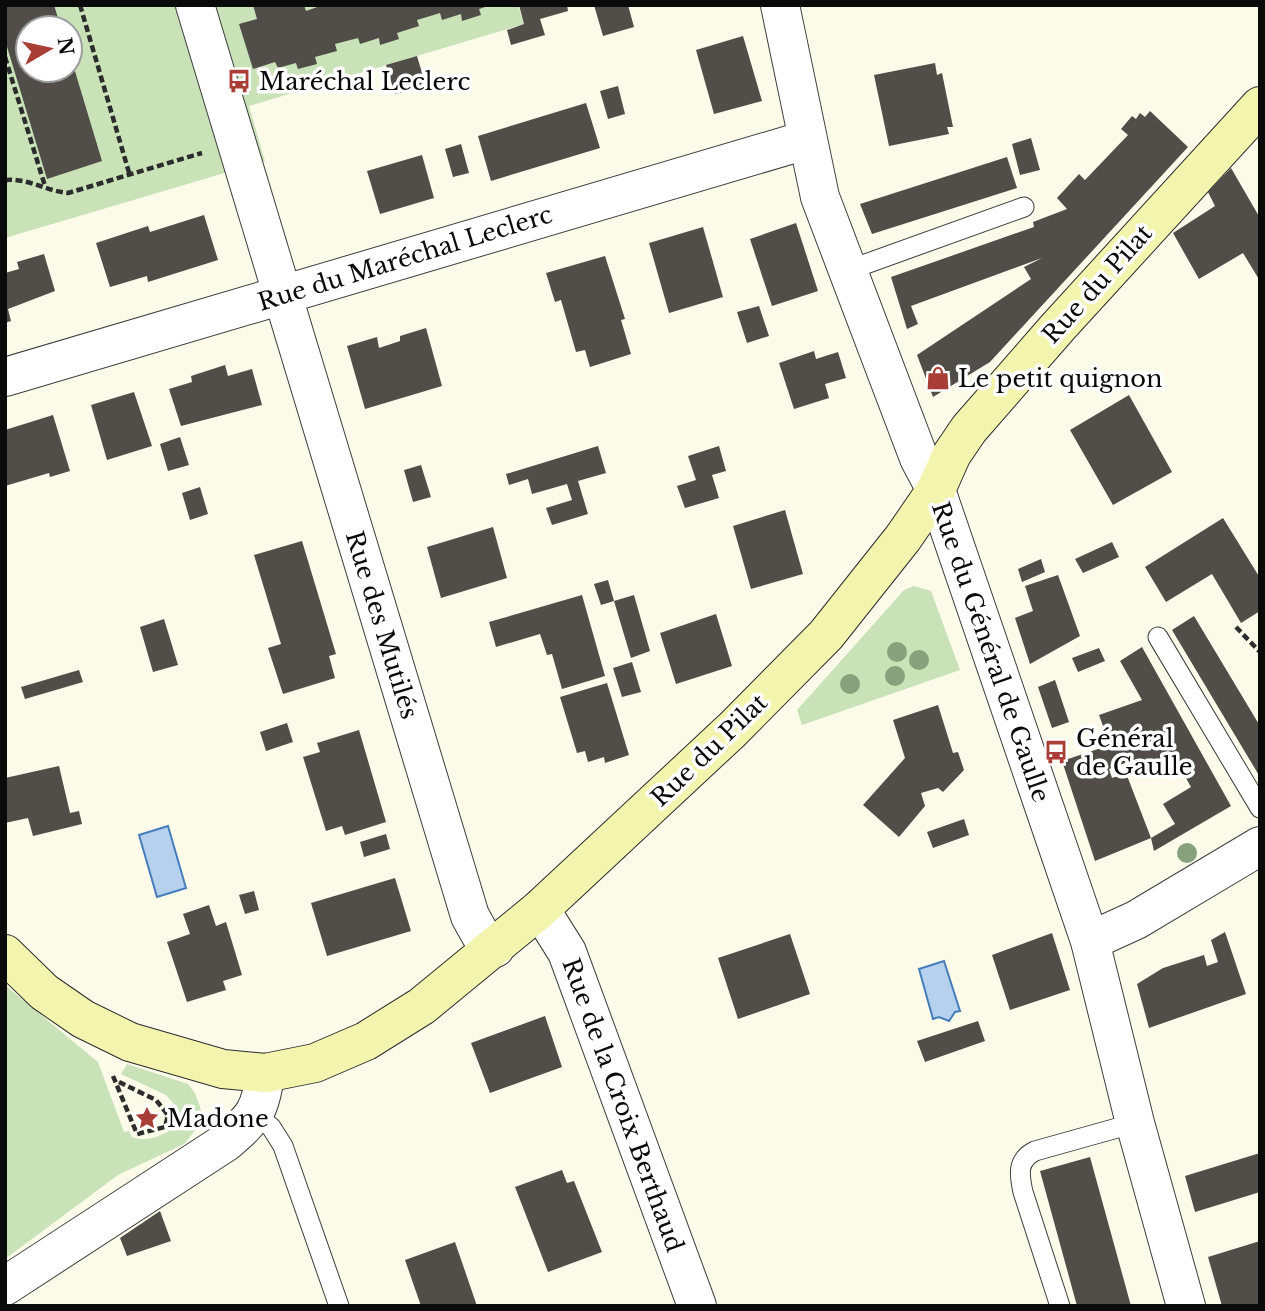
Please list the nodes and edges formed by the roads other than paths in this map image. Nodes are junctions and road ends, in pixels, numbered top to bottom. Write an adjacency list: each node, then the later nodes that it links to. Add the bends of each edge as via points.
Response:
1 (195, 5): 7 (street, Rue des Mutilés)
2 (780, 5): 4 (street, Rue du Général de Gaulle)
3 (1260, 106): 9 (main road, Rue du Pilat, via 969,429)
4 (806, 140): 6 (street, Rue du Général de Gaulle); 7 (street, Rue du Maréchal Leclerc)
5 (1024, 207): 6 (lane)
6 (846, 271): 9 (street, Rue du Général de Gaulle, via 919,458)
7 (282, 294): 8 (street, Rue du Maréchal Leclerc); 15 (street, Rue des Mutilés, via 470,916)
8 (5, 377)
9 (936, 490): 13 (main road, Rue du Pilat, via 874,578 825,635 732,730); 14 (street, Rue du Général de Gaulle)
10 (1157, 637): 11 (lane)
11 (1260, 808)
12 (1260, 846): 14 (street, via 1136,920)
13 (541, 909): 15 (main road, Rue du Pilat); 22 (street, Rue de la Croix Berthaud, via 567,952)
14 (1090, 941): 19 (street, Rue du Général de Gaulle)
15 (495, 948): 17 (main road, Rue du Pilat, via 422,1006 366,1041 315,1063)
16 (5, 954): 17 (main road, Rue du Pilat, via 44,992 117,1036 212,1066)
17 (265, 1073): 18 (street, via 262,1102)
18 (254, 1114): 20 (street, via 226,1142); 21 (lane, via 271,1127 283,1146)
19 (1135, 1123): 23 (lane, via 1035,1151 1024,1156 1020,1165 1023,1192); 24 (street, Rue du Général de Gaulle)
20 (5, 1286)
21 (339, 1306)
22 (697, 1306)
23 (1060, 1306)
24 (1186, 1306)

